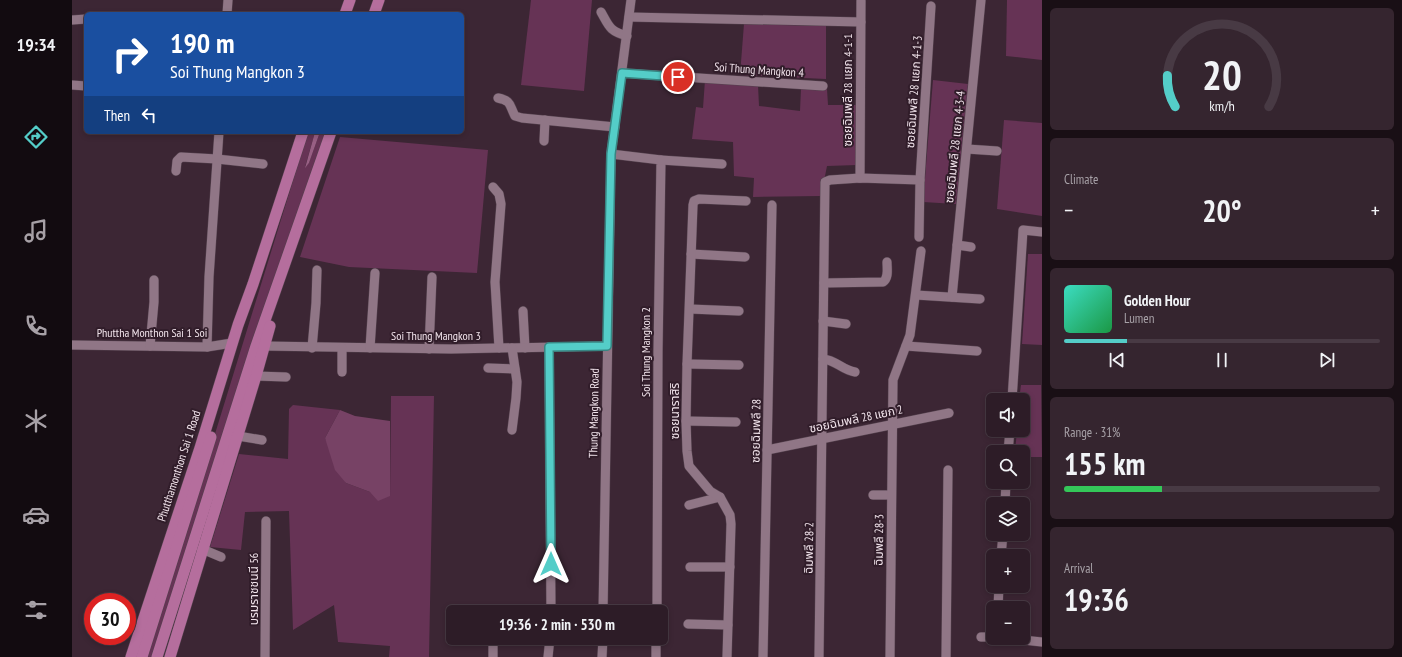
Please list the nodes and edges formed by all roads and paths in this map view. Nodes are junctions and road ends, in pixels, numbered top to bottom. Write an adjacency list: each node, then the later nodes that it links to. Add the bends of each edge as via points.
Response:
1 (228, 0): 8 (street)
2 (350, 0): 9 (main road)
3 (379, 0): 10 (main road)
4 (632, 0): 12 (street, Thung Mangkon Road)
5 (981, 0): 28 (street, ซอยฉิมพลี 28 แยก 4-3-4)
6 (861, 1): 15 (street, ซอยฉิมพลี 28 แยก 4-1-1)
7 (931, 6): 37 (street, ซอยฉิมพลี 28 แยก 4-1-3)
8 (227, 12)
9 (346, 12)
10 (375, 12)
11 (601, 12): 16 (street, via 614,32)
12 (629, 17): 15 (street); 16 (street, Thung Mangkon Road)
13 (84, 19): 14 (street)
14 (72, 20)
15 (861, 22): 36 (street, ซอยฉิมพลี 28 แยก 4-1-1)
16 (627, 36): 17 (street, Thung Mangkon Road)
17 (622, 73): 20 (street, Soi Thung Mangkon 4); 23 (street, Thung Mangkon Road)
18 (72, 86): 19 (street)
19 (84, 86)
20 (823, 86)
21 (498, 98): 22 (street, via 509,102 515,116)
22 (545, 120): 23 (street); 27 (street)
23 (615, 127): 30 (street, Thung Mangkon Road)
24 (220, 134): 31 (street)
25 (302, 134): 54 (main road, Phutthamonthon Sai 1 Road)
26 (330, 134): 55 (main road)
27 (544, 141)
28 (967, 149): 29 (street); 43 (street, ซอยฉิมพลี 28 แยก 4-3-4)
29 (997, 151)
30 (611, 154): 32 (street); 69 (street, Thung Mangkon Road)
31 (217, 159): 33 (street); 35 (street, via 181,157 177,161); 67 (street)
32 (661, 160): 34 (street); 111 (street, Soi Thung Mangkon 2)
33 (263, 164)
34 (722, 164)
35 (176, 171)
36 (860, 178): 37 (street); 53 (street, ฉิมพลี 28-2, via 825,182)
37 (920, 180): 42 (street, ซอยฉิมพลี 28 แยก 4-1-3)
38 (492, 186): 75 (street, via 499,194 501,204 494,282)
39 (746, 201): 46 (street, ซอยนาราสิริ, via 694,201)
40 (772, 205): 98 (street, ซอยฉิมพลี 28)
41 (1042, 232): 89 (street, via 1023,230)
42 (919, 237)
43 (957, 245): 44 (street); 57 (street, ซอยฉิมพลี 28 แยก 4-3-4)
44 (971, 246)
45 (921, 251): 56 (street, ฉิมพลี 28-3)
46 (691, 254): 47 (street); 59 (street, ซอยนาราสิริ)
47 (745, 257)
48 (887, 262): 53 (street, via 887,276 884,282)
49 (317, 270): 72 (street)
50 (375, 273): 74 (street)
51 (432, 277): 78 (street)
52 (154, 280): 66 (street)
53 (824, 283): 62 (street, ฉิมพลี 28-2)
54 (253, 284): 64 (main road, Phutthamonthon Sai 1 Road); 123 (main road, Phutthamonthon Sai 1 Road, via 242,335)
55 (276, 292): 68 (main road); 124 (main road, via 219,459)
56 (916, 295): 57 (street); 70 (street, ฉิมพลี 28-3)
57 (952, 297): 58 (street)
58 (980, 299)
59 (690, 309): 60 (street); 81 (street, ซอยนาราสิริ)
60 (739, 310)
61 (523, 311): 77 (street)
62 (823, 321): 63 (street); 80 (street, ฉิมพลี 28-2)
63 (846, 324)
64 (232, 343): 67 (street, Phuttha Monthon Sai 1 Soi); 122 (main road, Phutthamonthon Sai 1 Road)
65 (72, 345): 66 (street, Phuttha Monthon Sai 1 Soi)
66 (150, 346): 67 (street, Phuttha Monthon Sai 1 Soi)
67 (207, 346)
68 (264, 346): 72 (street, Soi Thung Mangkon 3); 87 (main road)
69 (607, 346): 71 (street, Soi Thung Mangkon 3); 110 (street, Thung Mangkon Road)
70 (906, 346): 79 (street); 93 (street, ฉิมพลี 28-3, via 893,380)
71 (549, 347): 77 (street, Soi Thung Mangkon 3); 109 (street)
72 (312, 348): 73 (street, Soi Thung Mangkon 3)
73 (342, 348): 74 (street, Soi Thung Mangkon 3); 85 (street)
74 (370, 348): 78 (street, Soi Thung Mangkon 3)
75 (499, 348): 76 (street, Soi Thung Mangkon 3); 78 (street, Soi Thung Mangkon 3)
76 (512, 348): 77 (street, Soi Thung Mangkon 3); 84 (street)
77 (525, 348)
78 (429, 349)
79 (977, 351)
80 (823, 359): 86 (street, via 830,359); 96 (street, ฉิมพลี 28-2)
81 (687, 364): 82 (street); 91 (street, ซอยนาราสิริ)
82 (739, 365)
83 (488, 368): 84 (street)
84 (515, 369): 94 (street, via 517,391)
85 (342, 372)
86 (855, 372)
87 (256, 376): 88 (street); 95 (main road)
88 (286, 377)
89 (1012, 393)
90 (949, 413): 93 (street, ซอยฉิมพลี 28 แยก 2)
91 (686, 422): 92 (street); 102 (street, ซอยนาราสิริ, via 689,466 710,491)
92 (736, 422)
93 (892, 424): 96 (street, ซอยฉิมพลี 28 แยก 2); 101 (street, ฉิมพลี 28-3)
94 (512, 430)
95 (238, 436): 97 (street); 105 (main road)
96 (822, 438): 98 (street, ซอยฉิมพลี 28 แยก 2); 133 (street, ฉิมพลี 28-2)
97 (262, 440)
98 (767, 450): 132 (street, ซอยฉิมพลี 28)
99 (948, 470): 135 (street)
100 (873, 495): 101 (street)
101 (891, 495): 134 (street, ฉิมพลี 28-3)
102 (720, 497): 103 (street); 108 (street, ซอยนาราสิริ, via 730,515)
103 (690, 505)
104 (266, 521): 126 (street, บรมราชชนนี 56)
105 (202, 549): 106 (street); 125 (main road)
106 (221, 557)
107 (690, 567): 108 (street)
108 (730, 567): 113 (street, ซอยนาราสิริ)
109 (551, 605)
110 (603, 605)
111 (657, 605)
112 (688, 624): 113 (street)
113 (728, 625): 131 (street, ซอยนาราสิริ)
114 (981, 637): 115 (street)
115 (986, 637)
116 (1030, 641): 117 (street)
117 (1042, 642)
118 (493, 645): 127 (street)
119 (549, 645): 128 (street)
120 (603, 645): 129 (street)
121 (656, 645): 130 (street)
122 (131, 657)
123 (142, 657)
124 (157, 657)
125 (170, 657)
126 (265, 657)
127 (493, 657)
128 (548, 657)
129 (602, 657)
130 (656, 657)
131 (726, 657)
132 (763, 657)
133 (819, 657)
134 (890, 657)
135 (946, 657)

